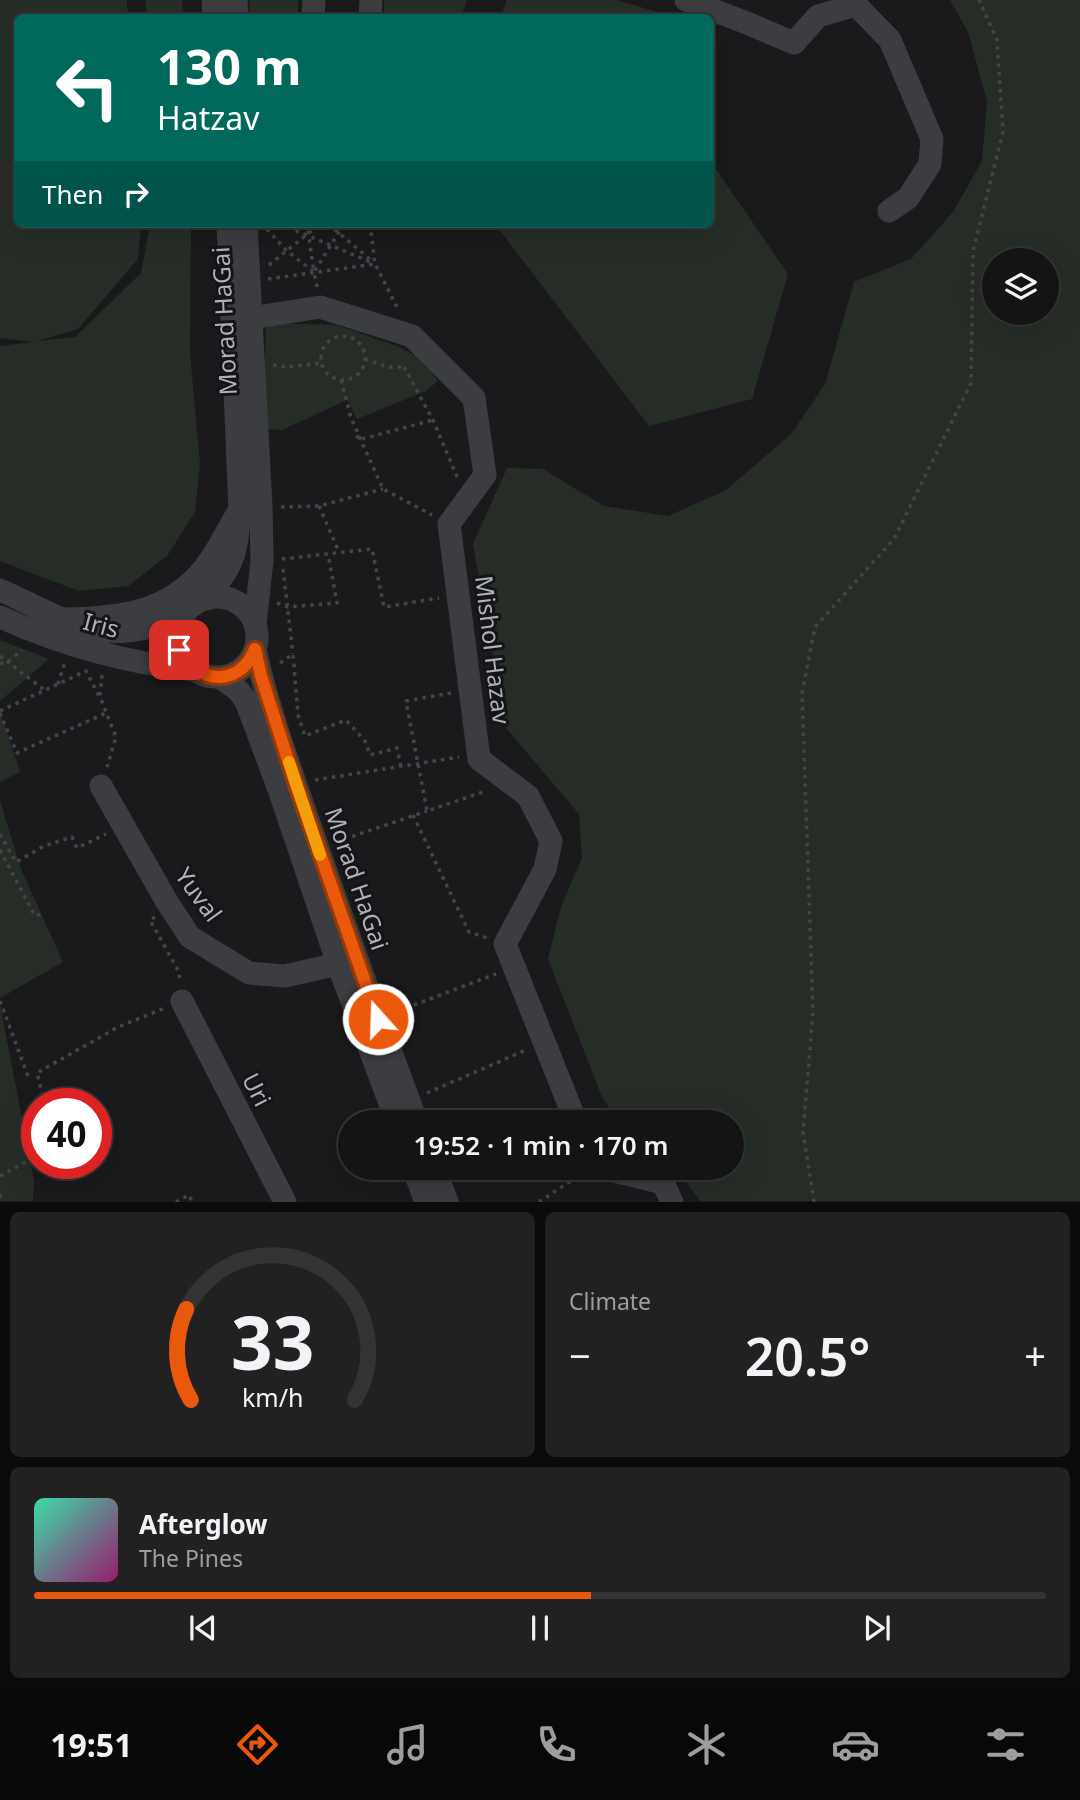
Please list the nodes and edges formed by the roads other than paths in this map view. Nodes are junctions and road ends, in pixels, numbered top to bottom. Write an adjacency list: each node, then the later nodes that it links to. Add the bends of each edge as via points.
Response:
1 (686, 0): 2 (street, via 794,43 818,16 856,5 890,40 932,139 930,164 908,198)
2 (889, 211)
3 (228, 228): 6 (street, Morad HaGai)
4 (246, 228): 5 (street, Morad HaGai)
5 (251, 318): 6 (street, Morad HaGai); 21 (street, Mishol Hazav, via 320,307 412,336 474,398 485,475 449,524 479,759 528,796 551,841 545,869 505,944)
6 (251, 509): 8 (street, Morad HaGai, via 236,554); 11 (street, via 206,566 182,590 153,608 121,616); 12 (street, Morad HaGai, via 272,560 258,595)
7 (0, 590): 11 (street, Iris)
8 (206, 599): 9 (street); 12 (street, via 233,600)
9 (184, 616): 11 (street, Iris, via 125,632 92,630); 14 (street, via 177,638 179,650)
10 (0, 617): 14 (street, Iris, via 104,655)
11 (65, 619)
12 (255, 624): 13 (street)
13 (255, 649): 15 (street, via 242,668); 20 (street, Morad HaGai, via 318,848)
14 (194, 670): 15 (street)
15 (219, 677): 17 (street, Morad HaGai, via 246,701)
16 (101, 786): 17 (street, Yuval, via 190,937 249,973 285,976)
17 (338, 964): 19 (street, Morad HaGai)
18 (182, 1001): 25 (street, Uri)
19 (393, 1110)
20 (413, 1110)
21 (571, 1110)
22 (418, 1180): 26 (street)
23 (439, 1180): 27 (street)
24 (646, 1180): 28 (street, via 663,1183)
25 (285, 1202)
26 (426, 1202)
27 (447, 1202)
28 (672, 1202)

